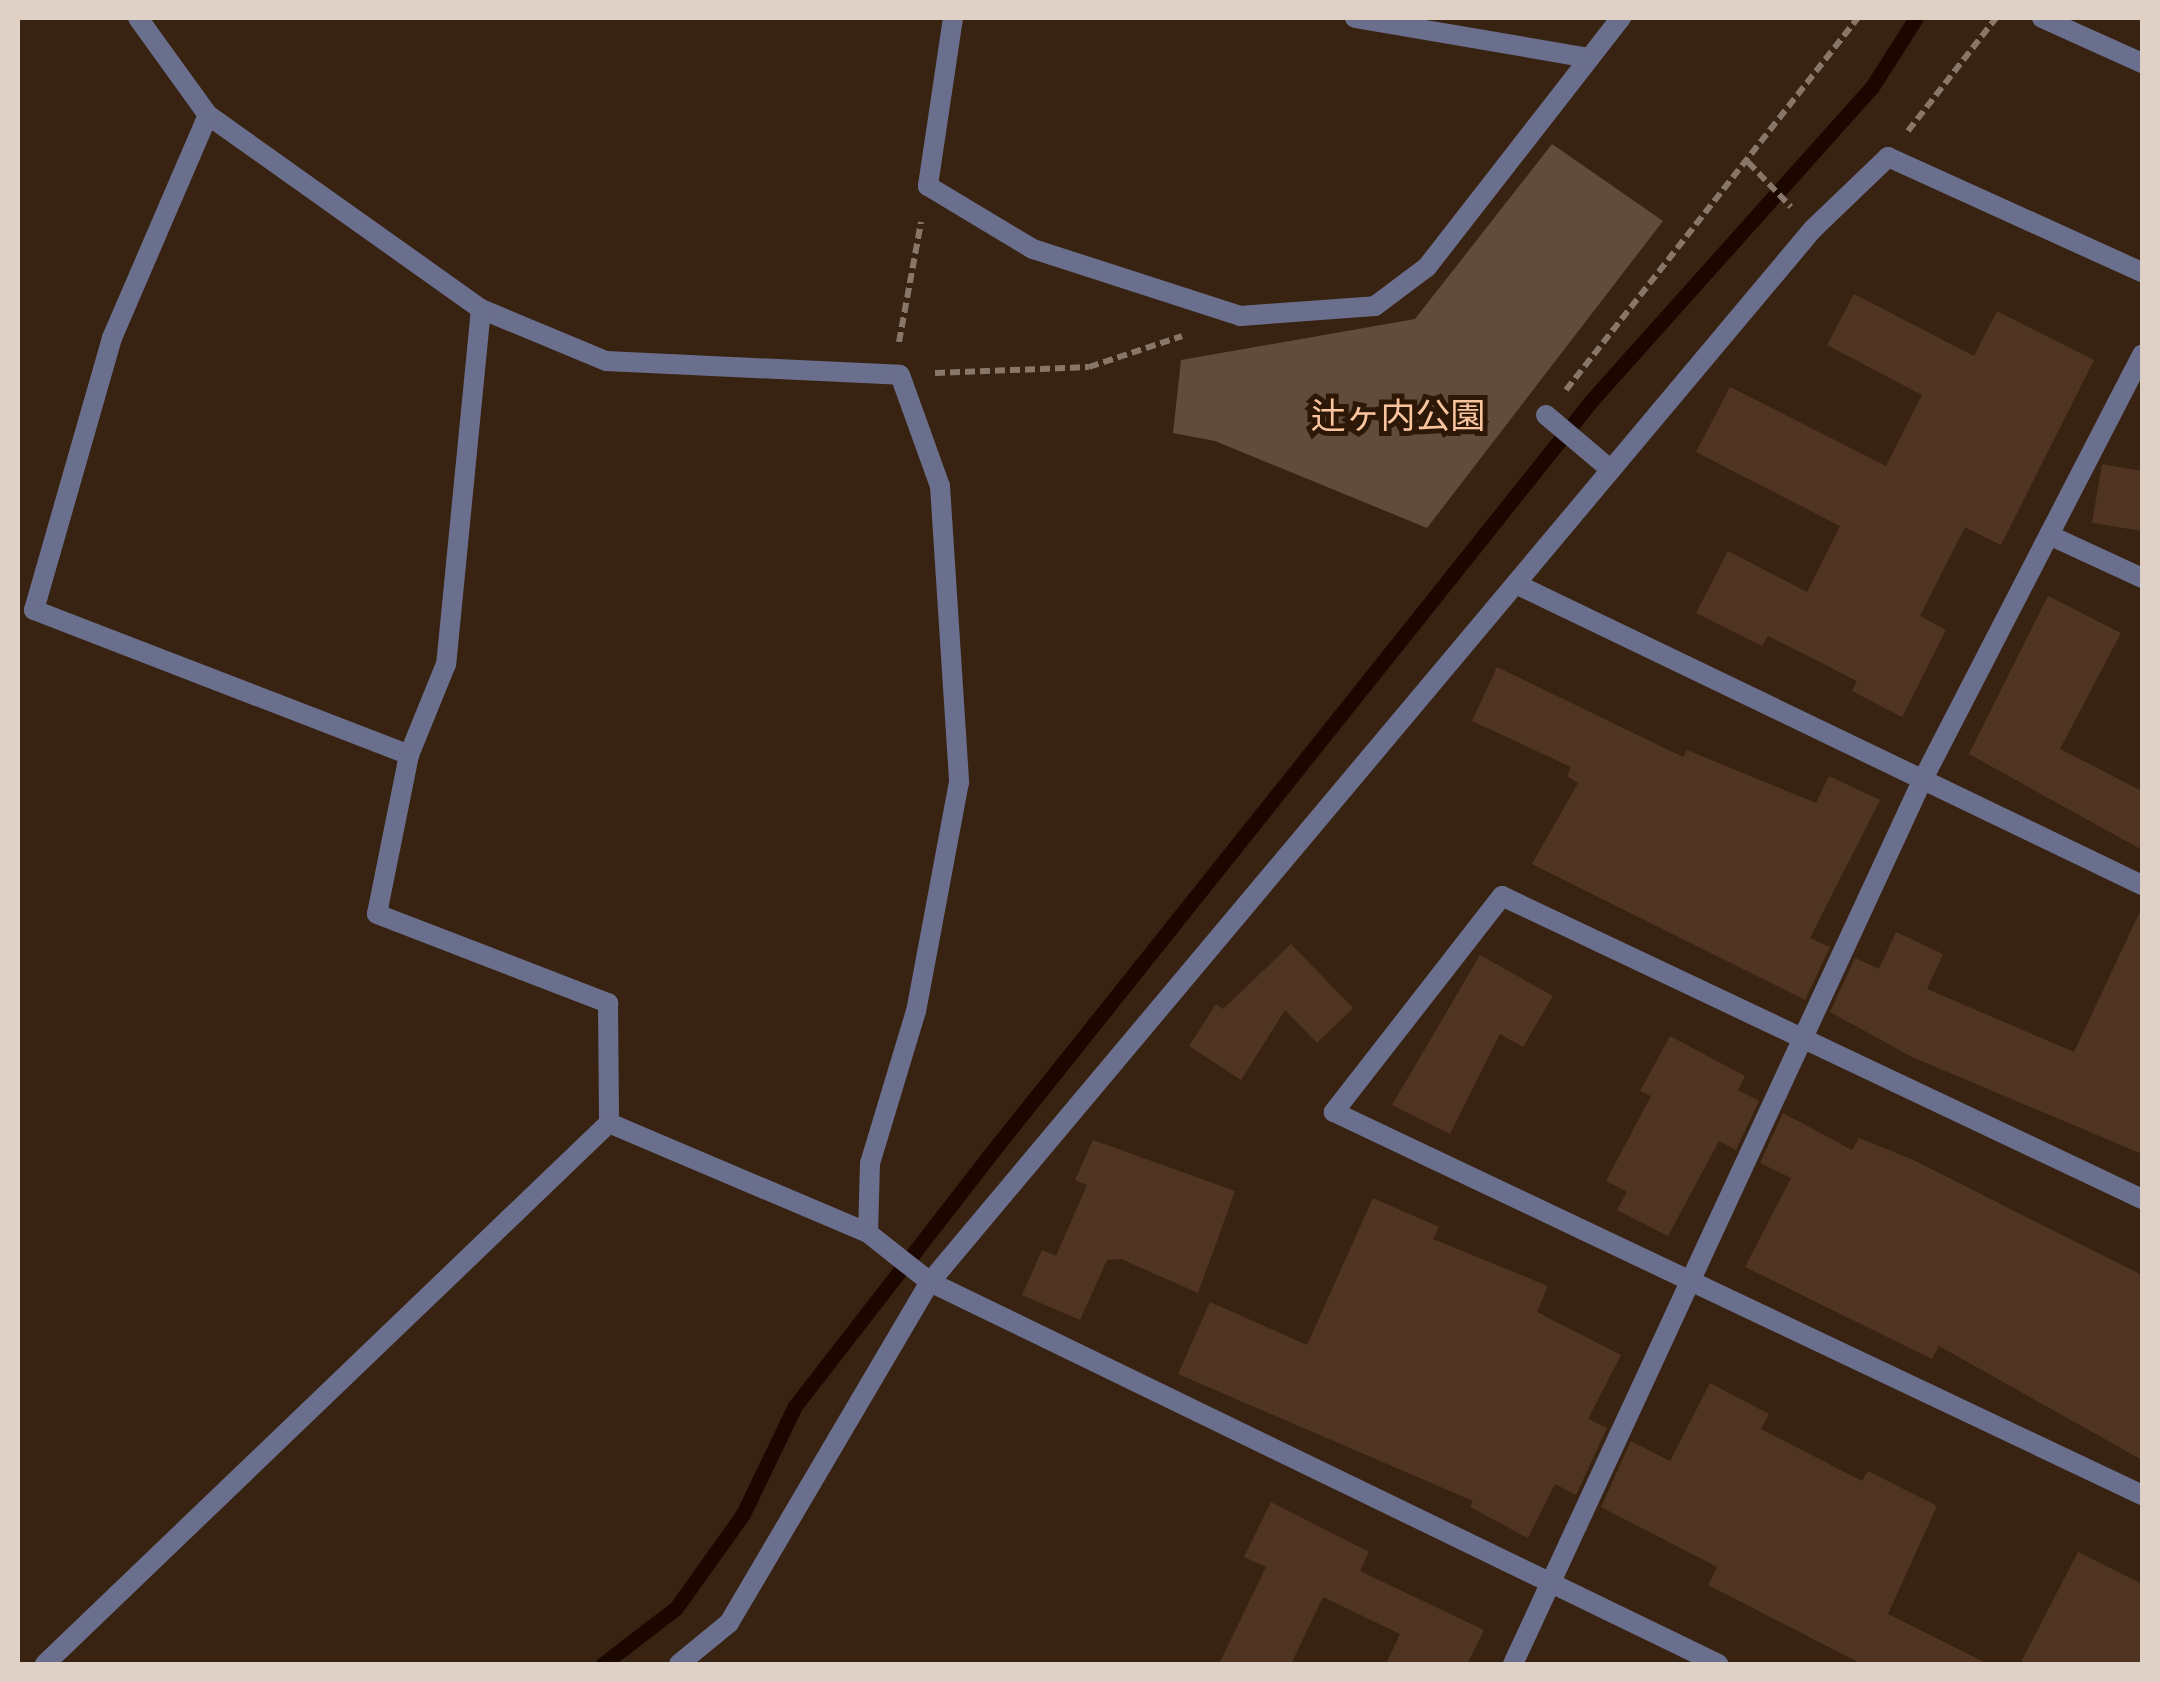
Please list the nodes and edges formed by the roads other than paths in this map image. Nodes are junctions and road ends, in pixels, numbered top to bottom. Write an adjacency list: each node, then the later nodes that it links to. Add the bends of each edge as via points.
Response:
1 (138, 18): 8 (street)
2 (953, 18): 6 (street, via 928,186 1033,249 1240,316 1375,306 1426,267)
3 (1355, 18): 6 (street)
4 (1621, 18): 6 (street)
5 (2042, 18): 7 (street)
6 (1590, 58)
7 (2142, 63)
8 (208, 115): 10 (street); 17 (street, via 112,338 34,610)
9 (2142, 272): 13 (street, via 1888,158 1812,230)
10 (481, 308): 17 (street, via 446,664); 23 (street, via 606,361 900,375 940,486 959,782 916,1011 870,1163)
11 (2142, 354): 14 (street)
12 (1546, 415): 13 (street)
13 (1611, 470): 16 (street)
14 (2050, 535): 15 (street); 18 (street)
15 (2142, 578)
16 (1516, 584): 18 (street); 25 (street)
17 (409, 755): 21 (street, via 377,914 608,1003)
18 (1922, 781): 19 (street); 20 (street)
19 (2142, 885)
20 (1802, 1039): 22 (street); 24 (street); 24 (street, via 1502,896 1334,1112)
21 (609, 1122): 23 (street); 28 (street)
22 (2142, 1199)
23 (868, 1233): 25 (street)
24 (1690, 1281): 26 (street); 27 (street)
25 (930, 1282): 27 (street); 29 (street, via 729,1623)
26 (2142, 1496)
27 (1549, 1584): 30 (street); 31 (street)
28 (45, 1664)
29 (680, 1664)
30 (1513, 1664)
31 (1718, 1664)

